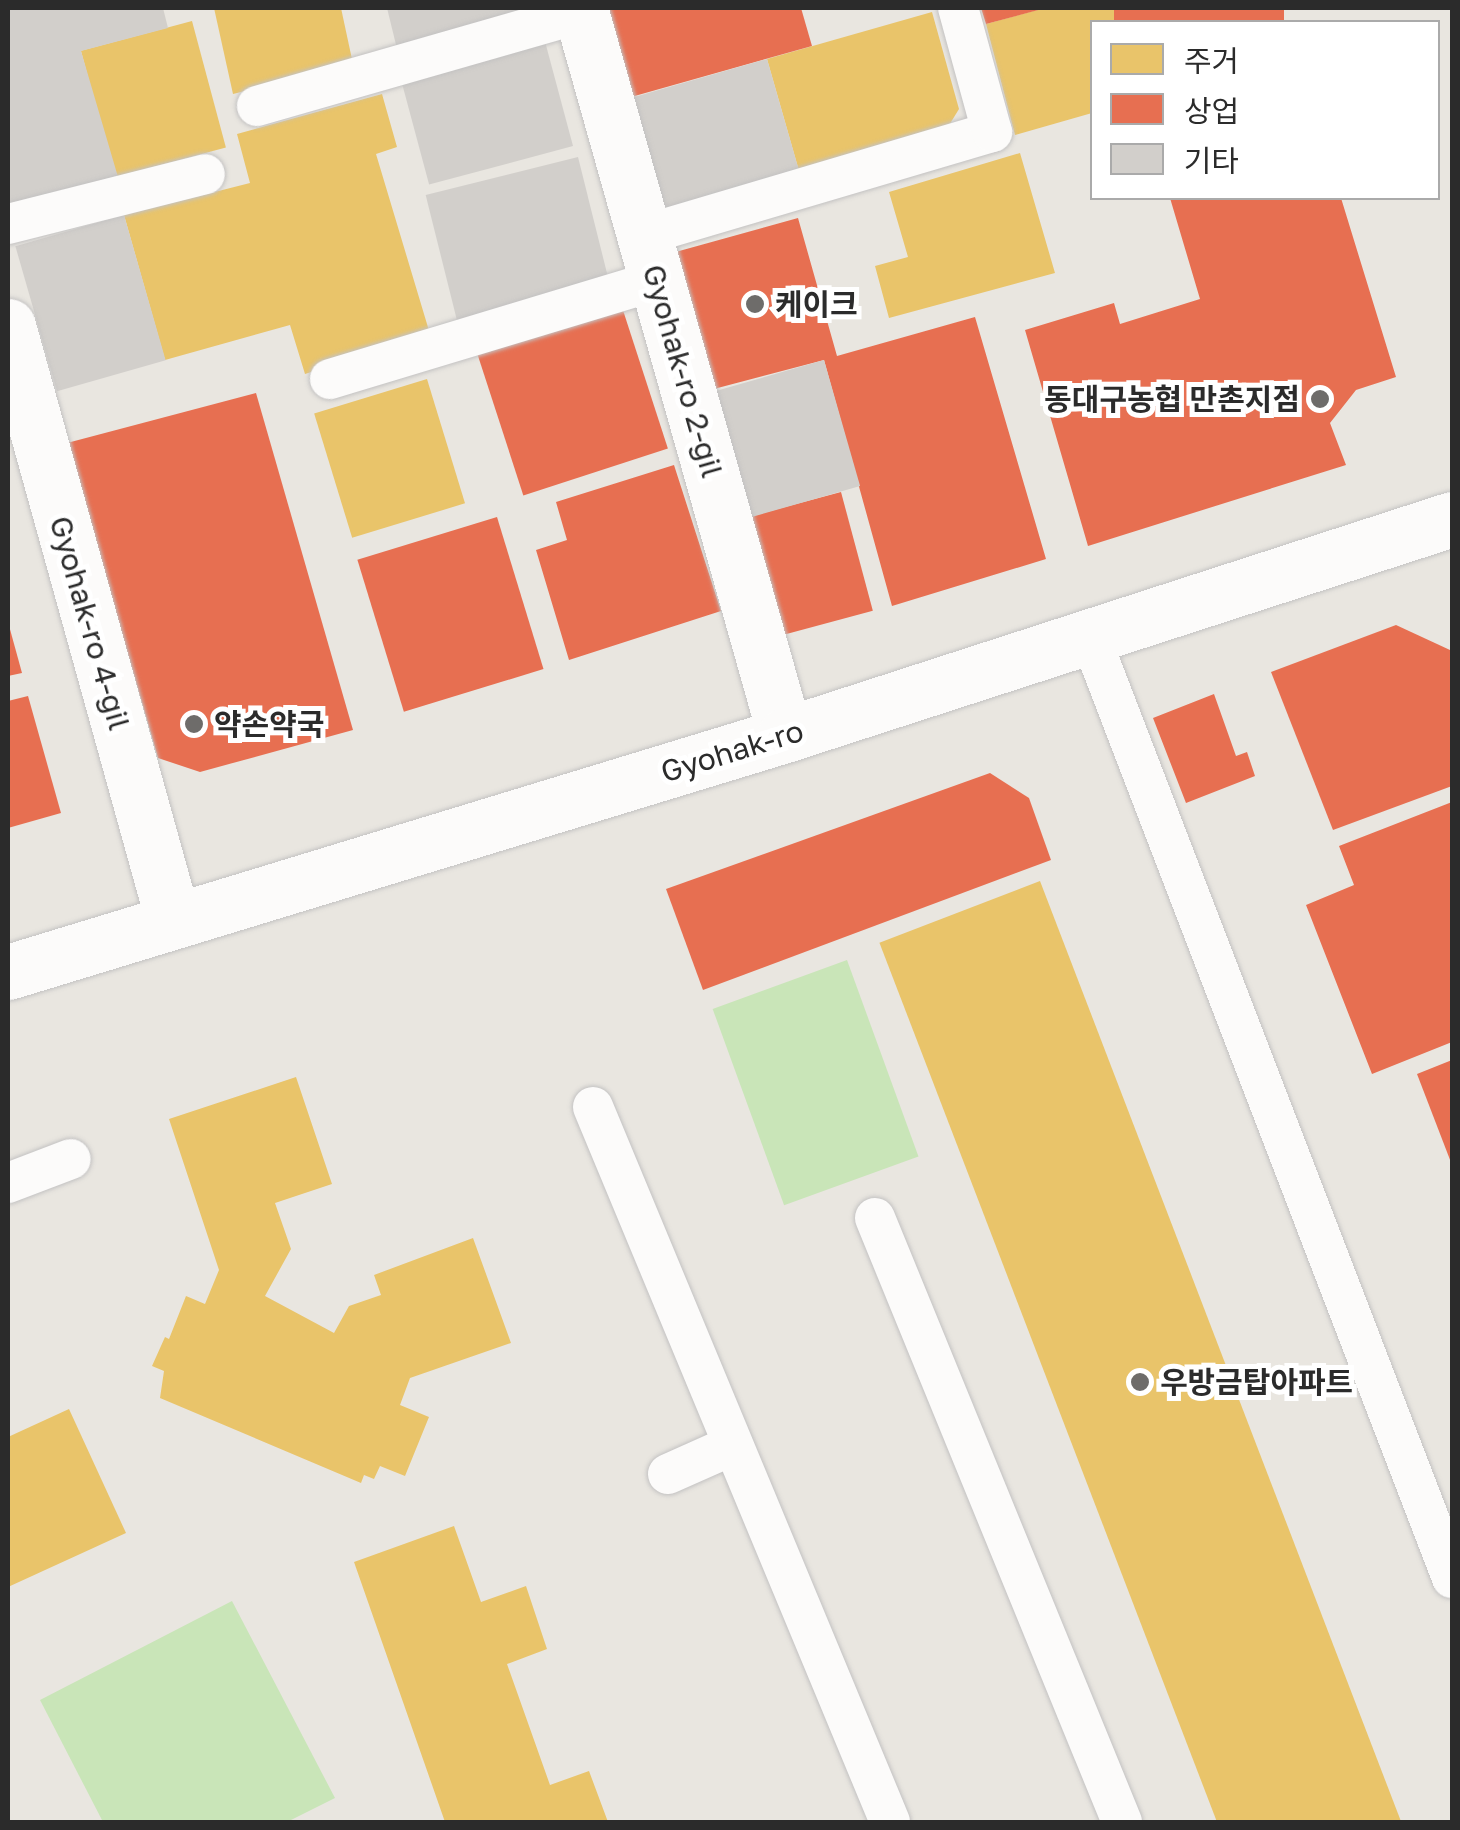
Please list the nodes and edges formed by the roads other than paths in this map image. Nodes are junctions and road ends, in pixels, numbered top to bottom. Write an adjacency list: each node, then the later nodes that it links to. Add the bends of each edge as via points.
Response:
1 (958, 8): 6 (lane, via 992,132)
2 (581, 10): 3 (lane); 6 (street, Gyohak-ro 2-gil)
3 (257, 106)
4 (205, 174): 5 (lane)
5 (8, 224)
6 (651, 258): 8 (lane); 11 (street, Gyohak-ro 2-gil)
7 (12, 358): 12 (street, Gyohak-ro 4-gil)
8 (330, 379)
9 (1452, 519): 10 (street, Gyohak-ro)
10 (1091, 638): 11 (street, Gyohak-ro); 20 (lane)
11 (786, 735): 12 (street, Gyohak-ro)
12 (172, 920): 13 (street, Gyohak-ro)
13 (8, 972)
14 (594, 1107): 18 (lane)
15 (71, 1158): 16 (lane)
16 (8, 1183)
17 (875, 1218): 22 (lane)
18 (733, 1445): 19 (lane); 21 (lane)
19 (668, 1474)
20 (1452, 1578)
21 (890, 1822)
22 (1122, 1822)

